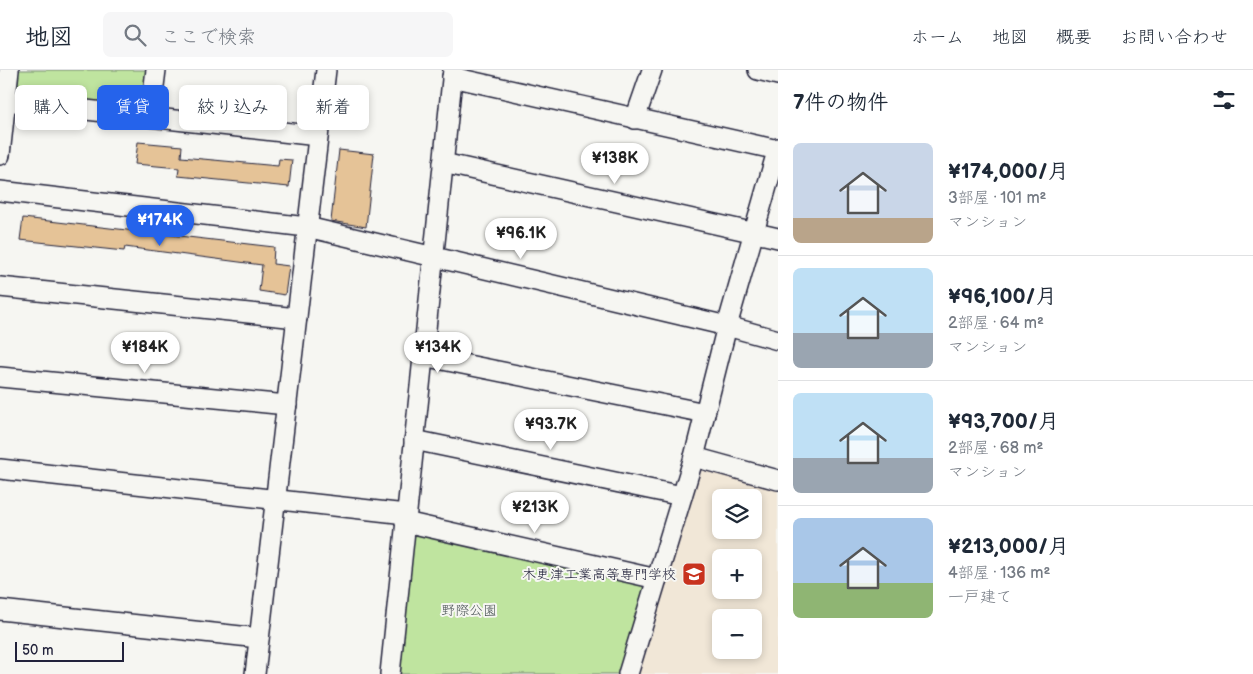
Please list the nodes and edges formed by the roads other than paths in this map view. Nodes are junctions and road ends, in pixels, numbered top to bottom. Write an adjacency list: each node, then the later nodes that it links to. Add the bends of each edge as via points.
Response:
1 (9, 70): 9 (street)
2 (156, 70): 8 (street)
3 (326, 70): 13 (street)
4 (652, 70): 12 (street)
5 (758, 70): 7 (street)
6 (452, 73): 12 (street); 16 (street)
7 (778, 75)
8 (154, 85)
9 (6, 101): 10 (street); 15 (street)
10 (97, 111)
11 (169, 119): 13 (street)
12 (635, 119): 14 (street)
13 (318, 136): 18 (street)
14 (778, 149): 19 (street)
15 (0, 155)
16 (443, 163): 19 (street); 21 (street)
17 (0, 191): 18 (street)
18 (307, 227): 21 (street); 23 (street)
19 (754, 231): 20 (street); 24 (street)
20 (778, 238)
21 (433, 256): 24 (street); 26 (street)
22 (0, 288): 23 (street)
23 (297, 318): 28 (street)
24 (728, 326): 25 (street); 29 (street)
25 (778, 340)
26 (423, 356): 29 (street); 30 (street)
27 (0, 377): 28 (street)
28 (286, 405): 35 (street)
29 (705, 413): 31 (street)
30 (414, 440): 34 (street); 36 (street)
31 (694, 457): 33 (street); 34 (street)
32 (0, 469): 35 (street)
33 (778, 480)
34 (682, 496): 37 (street)
35 (275, 500): 36 (street); 39 (street)
36 (406, 518): 37 (street); 41 (street)
37 (657, 579): 42 (street)
38 (0, 610): 39 (street)
39 (259, 638): 40 (street)
40 (255, 674)
41 (390, 674)
42 (628, 674)

